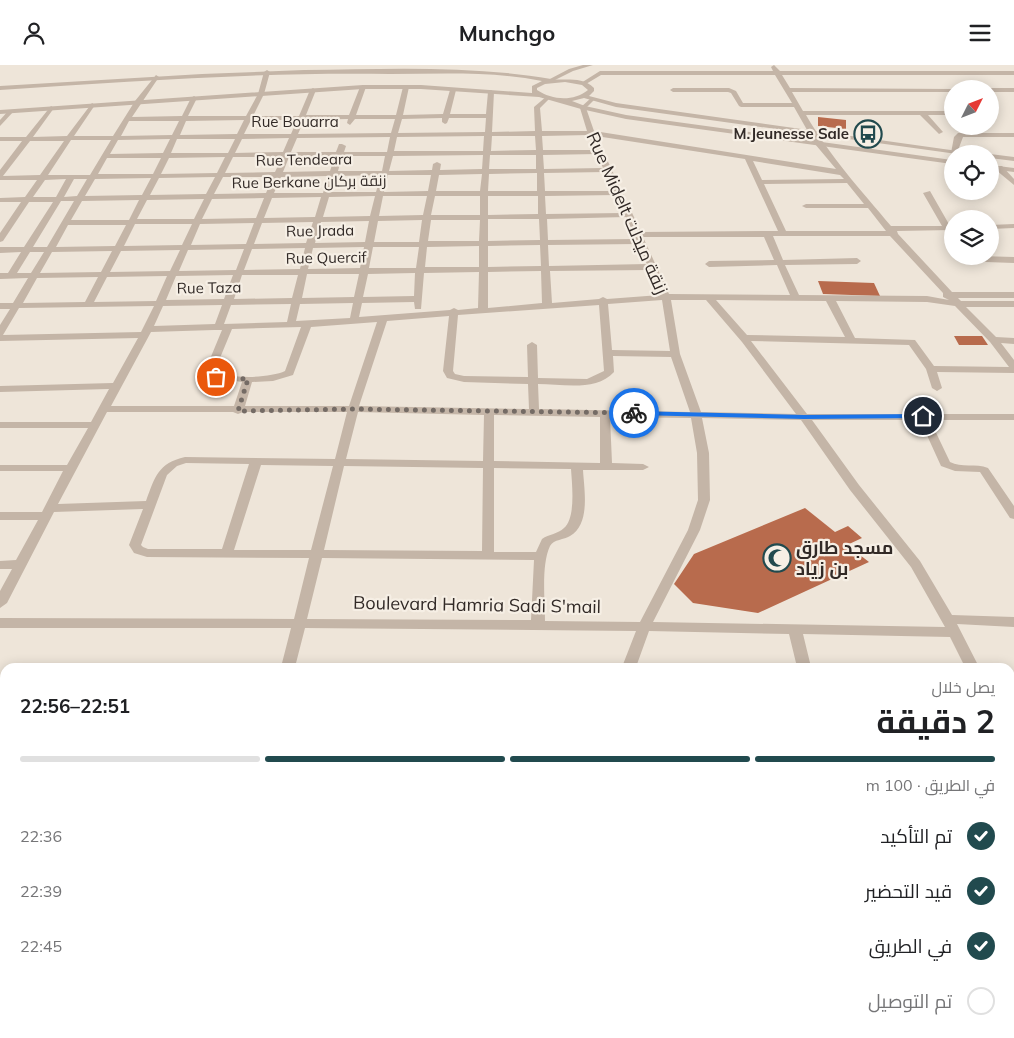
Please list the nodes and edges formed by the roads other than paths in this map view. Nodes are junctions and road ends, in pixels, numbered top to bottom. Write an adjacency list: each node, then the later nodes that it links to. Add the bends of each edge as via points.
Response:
1 (590, 65): 12 (street)
2 (594, 65): 7 (street)
3 (997, 65): 8 (street)
4 (774, 68): 6 (street); 7 (street); 22 (street)
5 (267, 72): 10 (street); 12 (street, via 429,72 513,75); 29 (street)
6 (883, 72): 8 (street); 11 (street)
7 (600, 73): 14 (street)
8 (1005, 73): 9 (street); 13 (street)
9 (1014, 73)
10 (156, 77): 18 (street); 34 (street)
11 (889, 78)
12 (550, 80): 14 (street); 30 (street, via 534,87 534,91)
13 (1014, 82)
14 (584, 83): 33 (street, Rue Midelt زنقة ميدلت, via 591,88)
15 (894, 84): 23 (street)
16 (363, 87): 17 (street); 19 (street); 48 (street)
17 (406, 87): 20 (street); 49 (street)
18 (0, 88)
19 (313, 90): 29 (street); 47 (street)
20 (453, 90): 28 (street); 46 (street)
21 (673, 90): 36 (street, via 732,91 739,104 745,105)
22 (787, 90): 27 (street); 36 (street)
23 (900, 90): 24 (street); 27 (street)
24 (944, 90)
25 (999, 90): 26 (street)
26 (1014, 90)
27 (836, 91): 32 (street)
28 (491, 92): 30 (street); 45 (street)
29 (261, 94): 31 (street); 51 (street)
30 (543, 96): 33 (street); 56 (street, via 536,107)
31 (194, 98): 34 (street); 50 (street)
32 (842, 98)
33 (586, 101): 54 (street); 57 (street, Rue Midelt زنقة ميدلت); 70 (street, via 626,117)
34 (137, 102): 35 (street); 52 (street)
35 (92, 105): 38 (street); 67 (street)
36 (796, 105): 41 (street)
37 (848, 106): 42 (street)
38 (51, 108): 39 (street); 69 (street)
39 (11, 111): 40 (street); 53 (street)
40 (0, 112)
41 (802, 113): 42 (street); 54 (street)
42 (853, 113): 43 (street)
43 (922, 113): 44 (street); 55 (street)
44 (944, 113)
45 (488, 115): 46 (street); 59 (street)
46 (447, 116): 49 (street); 58 (street)
47 (301, 117): 48 (street); 51 (street); 60 (street)
48 (352, 117): 49 (street); 61 (street)
49 (399, 117): 62 (street)
50 (185, 118): 51 (street); 52 (street); 66 (street)
51 (249, 118): 64 (street)
52 (128, 119): 65 (street)
53 (0, 124)
54 (811, 132): 70 (street); 72 (street)
55 (939, 132)
56 (538, 133): 57 (street, Rue Bouarra); 59 (street, Rue Bouarra); 77 (street)
57 (591, 133): 74 (street, Rue Midelt زنقة ميدلت); 84 (street, Rue Bouarra)
58 (443, 134): 59 (street, Rue Bouarra); 62 (street, Rue Bouarra); 76 (street)
59 (490, 134): 73 (street)
60 (294, 135): 61 (street, Rue Bouarra); 64 (street, Rue Bouarra); 78 (street)
61 (346, 135): 62 (street, Rue Bouarra); 79 (street)
62 (394, 135): 75 (street)
63 (1014, 135): 71 (street, via 961,135)
64 (241, 136): 66 (street, Rue Bouarra); 82 (street)
65 (117, 137): 66 (street, Rue Bouarra); 67 (street, Rue Bouarra); 80 (street)
66 (177, 137): 81 (street)
67 (70, 138): 69 (street, Rue Bouarra); 101 (street)
68 (0, 139): 69 (street, Rue Bouarra)
69 (28, 139): 99 (street)
70 (819, 144): 86 (street); 94 (street)
71 (956, 145)
72 (944, 150)
73 (488, 152): 76 (street); 77 (street); 92 (street)
74 (600, 152): 77 (street); 89 (street, Rue Midelt زنقة ميدلت)
75 (390, 153): 76 (street); 79 (street); 93 (street)
76 (439, 153): 91 (street)
77 (540, 153): 88 (street)
78 (286, 154): 79 (street); 82 (street); 96 (street)
79 (340, 154): 95 (street)
80 (105, 156): 81 (street); 100 (street)
81 (166, 156): 82 (street); 97 (street)
82 (232, 156): 98 (street)
83 (999, 157): 85 (street)
84 (748, 158): 94 (street, Rue Bouarra); 104 (street)
85 (1014, 159)
86 (944, 161)
87 (999, 168): 90 (street); 105 (street)
88 (541, 170): 89 (street, Rue Tendeara); 92 (street, Rue Tendeara); 111 (street)
89 (608, 170): 107 (street, Rue Midelt زنقة ميدلت)
90 (1014, 170)
91 (436, 171): 92 (street, Rue Tendeara); 93 (street, Rue Tendeara); 110 (street)
92 (486, 171): 106 (street)
93 (384, 172): 95 (street, Rue Tendeara); 109 (street)
94 (844, 173): 103 (street)
95 (333, 174): 96 (street, Rue Tendeara); 112 (street)
96 (277, 175): 98 (street, Rue Tendeara); 114 (street)
97 (156, 176): 98 (street, Rue Tendeara); 100 (street, Rue Tendeara); 117 (street)
98 (222, 176): 113 (street)
99 (0, 177): 101 (street, Rue Tendeara)
100 (93, 177): 102 (street, Rue Tendeara); 116 (street)
101 (41, 178): 102 (street, Rue Tendeara); 119 (street)
102 (71, 178): 115 (street)
103 (851, 181): 104 (street); 121 (street)
104 (759, 182): 138 (street)
105 (1014, 183)
106 (484, 193): 110 (street, Rue Berkane زنقة بركان); 111 (street, Rue Berkane زنقة بركان); 125 (street)
107 (619, 193): 111 (street, Rue Berkane زنقة بركان); 123 (street, Rue Midelt زنقة ميدلت)
108 (927, 193): 128 (street)
109 (381, 194): 110 (street, Rue Berkane زنقة بركان); 112 (street, Rue Berkane زنقة بركان); 127 (street)
110 (431, 194): 124 (street)
111 (542, 194): 122 (street)
112 (325, 195): 114 (street, Rue Berkane زنقة بركان); 126 (street)
113 (210, 197): 114 (street, Rue Berkane زنقة بركان); 117 (street, Rue Berkane زنقة بركان); 130 (street)
114 (268, 197): 129 (street)
115 (58, 199): 116 (street, Rue Berkane زنقة بركان); 119 (street, Rue Berkane زنقة بركان); 149 (street)
116 (80, 199): 117 (street, Rue Berkane زنقة بركان); 132 (street)
117 (144, 199): 131 (street)
118 (0, 200): 119 (street, Rue Berkane زنقة بركان)
119 (27, 200): 139 (street)
120 (806, 206): 121 (street)
121 (871, 206): 136 (street)
122 (542, 215): 123 (street); 125 (street); 142 (street)
123 (629, 215): 140 (street, Rue Midelt زنقة ميدلت)
124 (427, 216): 125 (street); 127 (street); 143 (street)
125 (484, 216): 141 (street)
126 (319, 218): 127 (street); 129 (street); 144 (street)
127 (374, 218): 145 (street)
128 (944, 219)
129 (259, 220): 130 (street); 146 (street)
130 (197, 221): 131 (street); 147 (street)
131 (132, 222): 132 (street); 148 (street)
132 (65, 223): 150 (street)
133 (1014, 226): 134 (street)
134 (999, 227)
135 (944, 228): 136 (street, Rue Jrada)
136 (892, 231): 138 (street, Rue Jrada); 169 (street)
137 (767, 233): 138 (street, Rue Jrada); 140 (street, Rue Jrada); 155 (street)
138 (783, 233)
139 (1, 236)
140 (640, 238): 142 (street, Rue Jrada); 157 (street, Rue Midelt زنقة ميدلت)
141 (482, 242): 142 (street, Rue Jrada); 143 (street, Rue Jrada); 158 (street)
142 (543, 242): 159 (street)
143 (424, 243): 145 (street, Rue Jrada); 160 (street)
144 (310, 244): 145 (street, Rue Jrada); 146 (street, Rue Jrada); 162 (street)
145 (369, 244): 161 (street)
146 (249, 245): 147 (street, Rue Jrada); 163 (street)
147 (186, 247): 148 (street, Rue Jrada); 164 (street)
148 (119, 248): 150 (street, Rue Jrada); 165 (street)
149 (26, 249): 150 (street, Rue Jrada); 151 (street, Rue Jrada); 167 (street)
150 (49, 249): 168 (street)
151 (0, 250)
152 (999, 259): 153 (street)
153 (1014, 259)
154 (857, 261): 155 (street)
155 (778, 263): 156 (street); 172 (street)
156 (709, 264)
157 (653, 267): 159 (street, Rue Quercif); 171 (street, Rue Midelt زنقة ميدلت)
158 (482, 268): 159 (street, Rue Quercif); 160 (street, Rue Quercif); 188 (street)
159 (546, 268): 182 (street)
160 (420, 269): 161 (street, Rue Quercif); 174 (street)
161 (363, 271): 162 (street, Rue Quercif); 177 (street)
162 (302, 272): 163 (street, Rue Quercif); 179 (street)
163 (238, 273): 164 (street, Rue Quercif); 180 (street)
164 (173, 274): 165 (street, Rue Quercif); 181 (street)
165 (105, 275): 168 (street, Rue Quercif); 185 (street)
166 (0, 276): 167 (street, Rue Quercif)
167 (11, 276): 168 (street, Rue Quercif)
168 (34, 276): 187 (street)
169 (950, 295): 170 (street); 176 (street); 183 (street)
170 (1014, 295)
171 (666, 297): 173 (street); 178 (street); 205 (street, Rue Midelt زنقة ميدلت)
172 (794, 297): 173 (street); 175 (street)
173 (709, 298): 199 (street)
174 (419, 299): 177 (street, Rue Taza); 190 (street)
175 (830, 299): 176 (street); 201 (street)
176 (927, 299): 183 (street)
177 (357, 300): 179 (street, Rue Taza); 192 (street)
178 (604, 300): 182 (street); 204 (street)
179 (295, 302): 180 (street, Rue Taza); 194 (street)
180 (228, 303): 181 (street, Rue Taza); 195 (street)
181 (159, 304): 185 (street, Rue Taza); 196 (street)
182 (547, 304): 188 (street)
183 (960, 304): 184 (street); 200 (street)
184 (1014, 304)
185 (88, 305): 187 (street, Rue Taza)
186 (0, 306): 187 (street, Rue Taza)
187 (16, 306): 197 (street)
188 (482, 309): 189 (street)
189 (454, 311): 190 (street); 209 (street, via 448,371 451,376)
190 (418, 315): 191 (street)
191 (383, 318): 192 (street); 214 (street)
192 (354, 320): 193 (street)
193 (307, 323): 194 (street); 208 (street, via 289,373)
194 (291, 324): 195 (street)
195 (223, 327): 196 (street); 208 (street, via 210,371 216,377)
196 (147, 332): 198 (street); 210 (street)
197 (0, 333)
198 (0, 338)
199 (743, 338): 201 (street); 221 (street)
200 (993, 340): 202 (street); 207 (street)
201 (851, 341): 206 (street, via 904,340 916,345)
202 (1014, 341)
203 (532, 345): 209 (street)
204 (607, 353): 205 (street); 209 (street, via 609,372 598,379 588,382)
205 (675, 354): 219 (street, Rue Midelt زنقة ميدلت)
206 (931, 369): 207 (street); 211 (street)
207 (1014, 369)
208 (248, 379): 215 (street)
209 (532, 380): 217 (street)
210 (116, 386): 212 (street); 213 (street)
211 (937, 388)
212 (0, 389)
213 (104, 409): 215 (street); 224 (street)
214 (353, 409): 215 (street); 216 (street); 226 (street)
215 (238, 411)
216 (489, 411): 217 (street); 227 (street)
217 (534, 412): 218 (street)
218 (605, 413): 219 (street); 229 (street)
219 (696, 414): 221 (street); 249 (street, Rue Midelt زنقة ميدلت, via 703,453 704,500 694,530)
220 (923, 416): 221 (street); 222 (street); 235 (street, via 945,464 956,469 984,470)
221 (804, 417): 244 (street, via 913,563 936,596)
222 (1014, 417)
223 (0, 425): 224 (street)
224 (94, 425): 232 (street)
225 (256, 461): 226 (street); 233 (street, via 177,462 162,474); 237 (street)
226 (340, 462): 227 (street); 238 (street)
227 (488, 464): 228 (street); 239 (street)
228 (577, 466): 229 (street); 240 (street, via 577,520 567,533 544,544)
229 (606, 467): 230 (street)
230 (643, 467)
231 (0, 468): 232 (street)
232 (71, 468): 234 (street)
233 (150, 505): 234 (street); 237 (street, via 136,545 138,550 147,553)
234 (48, 512): 236 (street); 241 (street)
235 (1014, 515)
236 (0, 516)
237 (227, 553): 238 (street)
238 (316, 554): 239 (street); 245 (street)
239 (488, 556): 240 (street)
240 (541, 556): 248 (street)
241 (21, 564): 242 (street); 243 (street)
242 (0, 565)
243 (0, 603)
244 (946, 619): 246 (street); 251 (street)
245 (299, 622): 247 (street, Boulevard Hamria Sadi S'mail); 248 (street, Boulevard Hamria Sadi S'mail); 252 (street)
246 (1014, 622)
247 (0, 623)
248 (538, 625): 249 (street, Boulevard Hamria Sadi S'mail)
249 (645, 625): 250 (street, Boulevard Hamria Sadi S'mail); 253 (street, Rue Midelt زنقة ميدلت)
250 (795, 629): 251 (street, Boulevard Hamria Sadi S'mail); 254 (street)
251 (953, 632): 255 (street)
252 (289, 663)
253 (631, 663)
254 (803, 663)
255 (970, 663)

